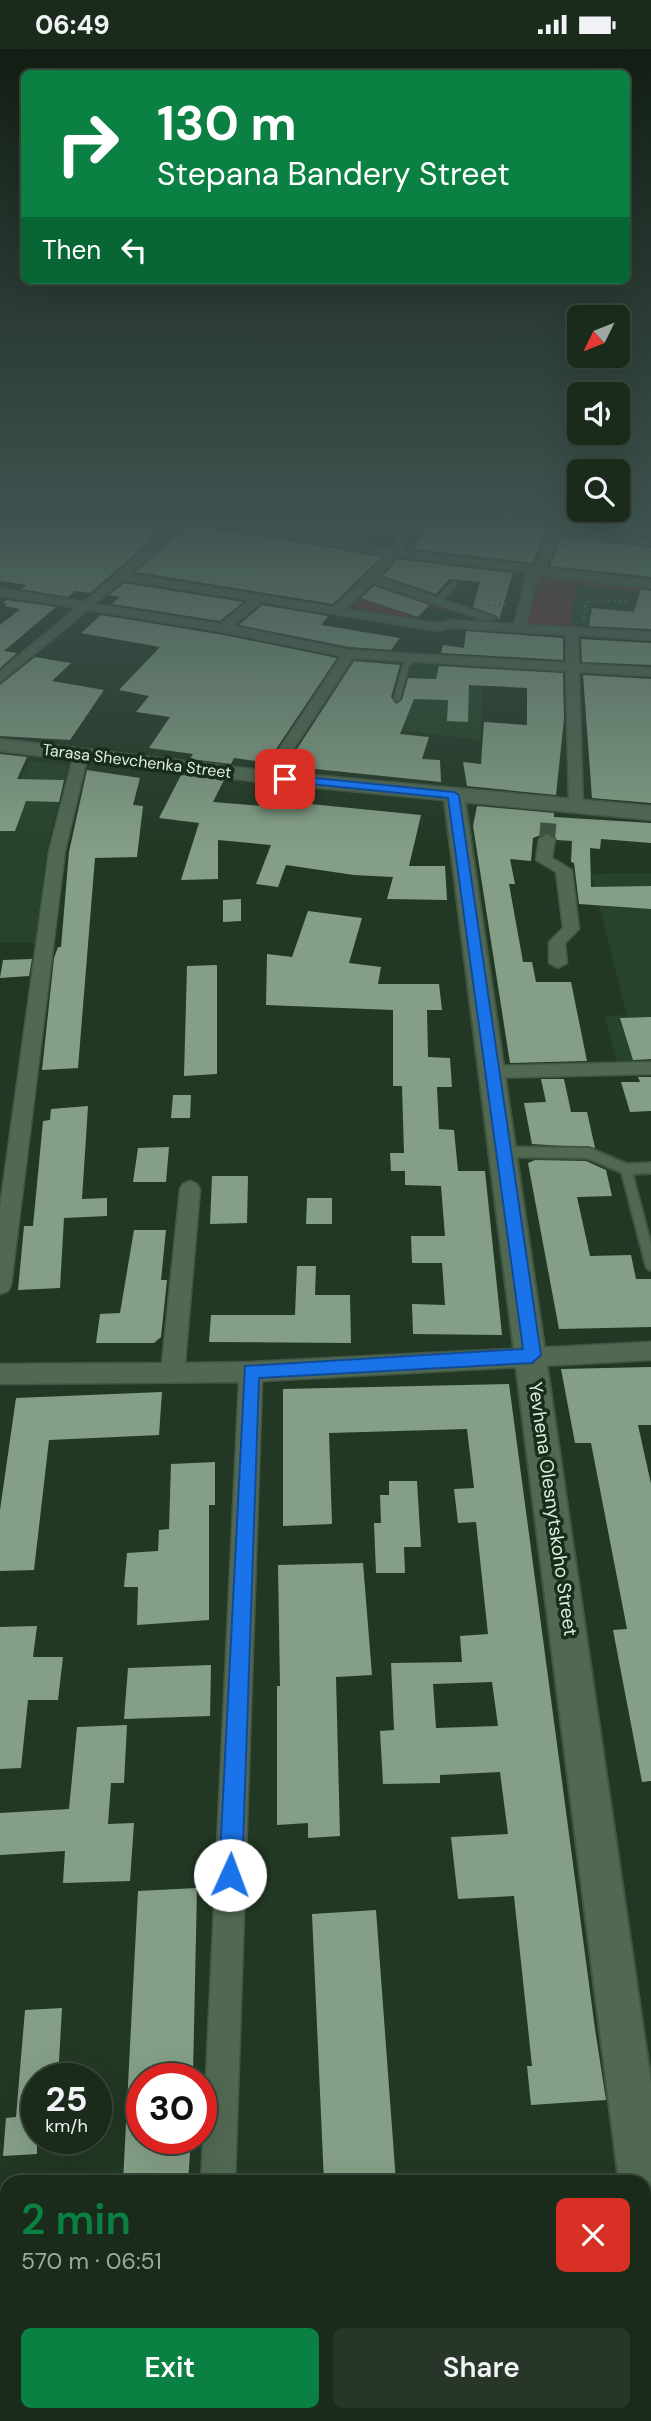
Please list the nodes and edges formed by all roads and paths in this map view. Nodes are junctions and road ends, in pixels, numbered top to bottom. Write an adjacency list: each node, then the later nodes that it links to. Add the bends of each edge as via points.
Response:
1 (51, 634): 13 (street)
2 (251, 634): 9 (street)
3 (404, 634): 8 (street)
4 (443, 634): 8 (street)
5 (578, 634): 11 (street)
6 (609, 634): 7 (street)
7 (651, 636)
8 (433, 644): 10 (street); 11 (street)
9 (349, 654): 10 (street); 17 (street)
10 (412, 660): 14 (lane)
11 (573, 670): 12 (street); 19 (street)
12 (651, 672)
13 (1, 675)
14 (397, 698)
15 (0, 745): 16 (main road, Tarasa Shevchenka Street)
16 (81, 754): 17 (main road, Tarasa Shevchenka Street); 32 (street, via 57,851)
17 (268, 777): 18 (main road, Tarasa Shevchenka Street)
18 (454, 795): 19 (main road, Tarasa Shevchenka Street, via 550,811); 24 (street, Yevhena Olesnytskoho Street)
19 (576, 807): 20 (main road, Tarasa Shevchenka Street)
20 (651, 813)
21 (547, 839): 22 (street, via 544,860 564,870 571,929 557,942)
22 (558, 963)
23 (651, 1068): 24 (street)
24 (493, 1072): 25 (street, Yevhena Olesnytskoho Street)
25 (504, 1153): 27 (lane, via 588,1153); 34 (street, Yevhena Olesnytskoho Street)
26 (651, 1168): 27 (lane)
27 (626, 1169): 30 (lane)
28 (190, 1189): 35 (street)
29 (651, 1208): 30 (lane)
30 (637, 1209): 31 (lane)
31 (651, 1265)
32 (0, 1285)
33 (651, 1351): 34 (street)
34 (532, 1355): 36 (street); 39 (street, Yevhena Olesnytskoho Street)
35 (173, 1371): 36 (street); 37 (street)
36 (251, 1372): 38 (street)
37 (0, 1374)
38 (218, 2175)
39 (641, 2175)

